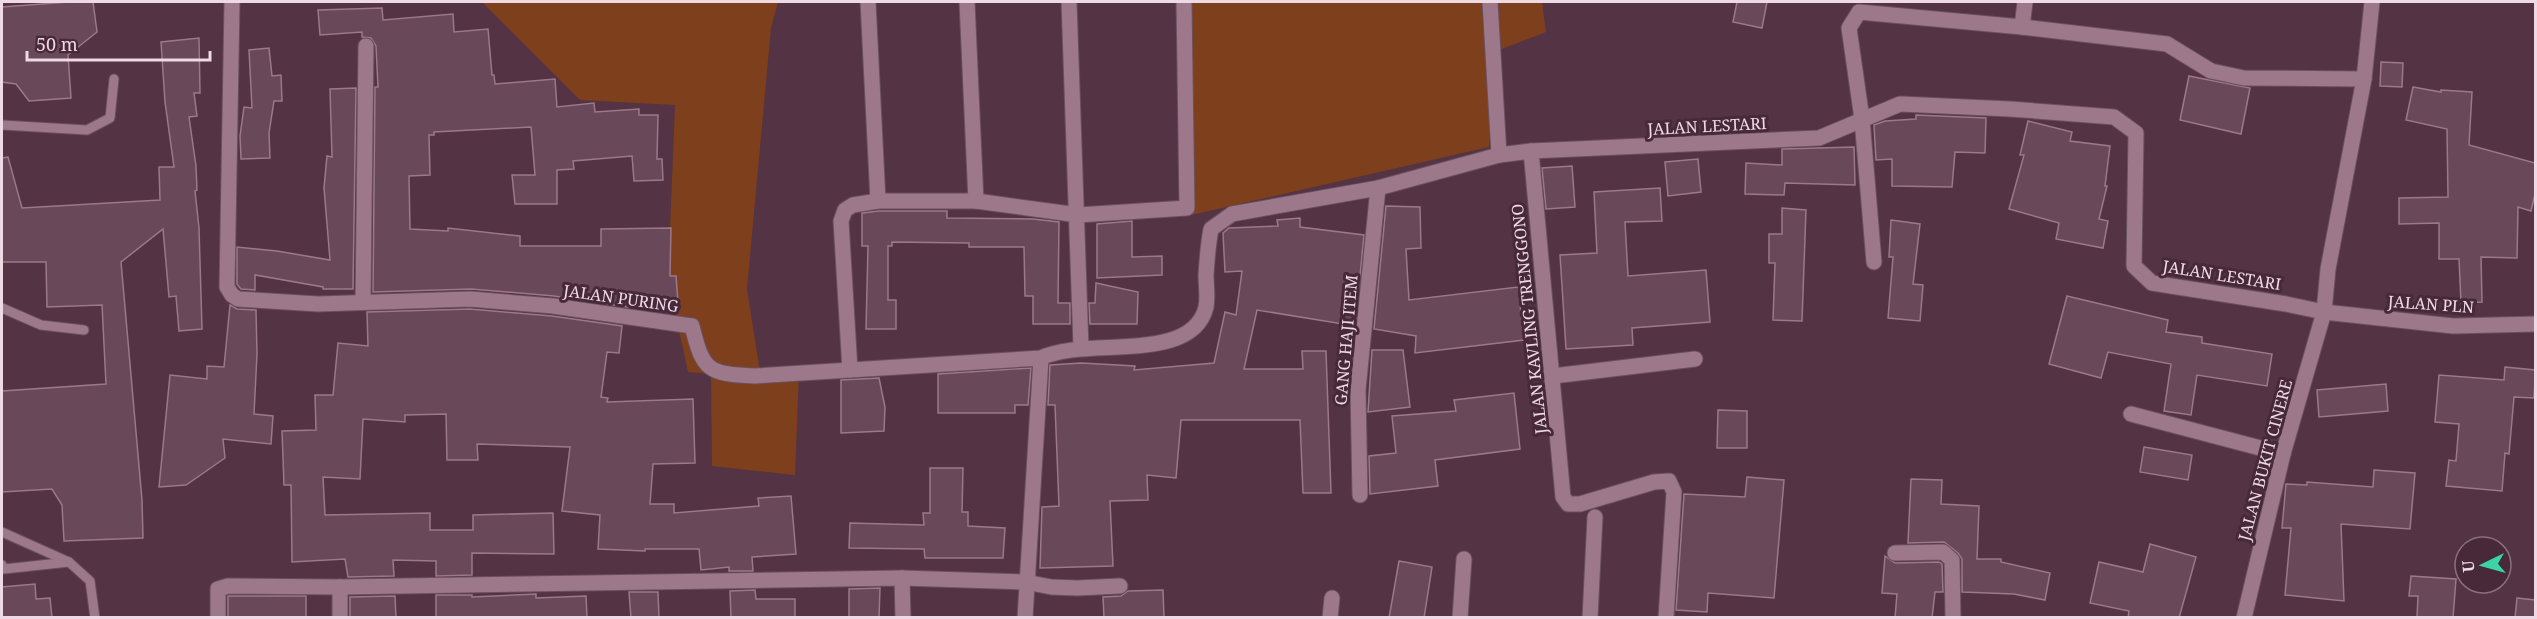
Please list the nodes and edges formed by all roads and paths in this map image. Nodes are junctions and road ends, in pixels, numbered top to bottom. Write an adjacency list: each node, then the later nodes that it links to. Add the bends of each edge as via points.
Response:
1 (232, 2): 22 (street, JALAN PURING, via 227,287 238,299 318,304)
2 (868, 2): 18 (street)
3 (967, 2): 19 (street)
4 (1068, 2): 20 (street)
5 (1184, 2): 20 (street, via 1187,208)
6 (1490, 2): 16 (street)
7 (2025, 2): 9 (street)
8 (2372, 2): 11 (street, JALAN BUKIT CINERE)
9 (2022, 27): 11 (street, via 2167,44 2211,71 2244,78); 13 (street, via 1859,12 1849,28)
10 (366, 46): 22 (street)
11 (2364, 79): 24 (street, JALAN BUKIT CINERE, via 2328,269)
12 (114, 80): 14 (lane, via 111,118 87,130)
13 (1862, 120): 15 (street, JALAN LESTARI, via 1819,138); 21 (street); 24 (street, JALAN LESTARI, via 1900,104 2114,117 2136,133 2134,266 2152,283)
14 (2, 125)
15 (1531, 151): 16 (street, JALAN LESTARI); 31 (street, JALAN KAVLING TRENGGONO)
16 (1499, 155): 17 (street, JALAN LESTARI)
17 (1378, 188): 27 (street, JALAN LESTARI, via 1232,214 1211,229 1206,307 1198,326 1183,337 1156,345); 34 (street, GANG HAJI ITEM, via 1358,390)
18 (878, 201): 19 (street); 30 (street, via 853,205 845,210 841,221)
19 (976, 201): 20 (street)
20 (1078, 214): 27 (street)
21 (1874, 262)
22 (363, 302): 30 (street, JALAN PURING, via 470,299 553,306 692,326 704,363 736,375)
23 (2, 308): 26 (lane, via 40,325)
24 (2324, 312): 25 (street, JALAN PLN, via 2453,326); 33 (street, JALAN BUKIT CINERE)
25 (2535, 324)
26 (84, 330)
27 (1082, 347): 28 (street, JALAN LESTARI, via 1055,351)
28 (1041, 358): 30 (street, JALAN PURING); 42 (street)
29 (1695, 359): 31 (street)
30 (850, 370)
31 (1552, 376): 54 (street, JALAN KAVLING TRENGGONO, via 1563,497 1568,504 1669,481 1674,492)
32 (2131, 414): 33 (street)
33 (2283, 454): 56 (street, JALAN BUKIT CINERE)
34 (1360, 495)
35 (1595, 517): 53 (street)
36 (2, 532): 39 (lane)
37 (1895, 553): 55 (street, via 1943,552 1952,560)
38 (1464, 559): 52 (street)
39 (69, 562): 40 (lane, via 4,569); 46 (lane, via 90,581)
40 (2, 565)
41 (902, 578): 42 (street); 44 (street); 49 (street)
42 (1026, 582): 43 (street, via 1051,587); 50 (street)
43 (1120, 586)
44 (340, 587): 47 (street, via 223,587 218,589); 48 (street)
45 (1332, 598): 51 (street)
46 (95, 618)
47 (218, 618)
48 (340, 618)
49 (903, 618)
50 (1026, 618)
51 (1330, 618)
52 (1460, 618)
53 (1590, 618)
54 (1666, 618)
55 (1953, 618)
56 (2244, 618)

